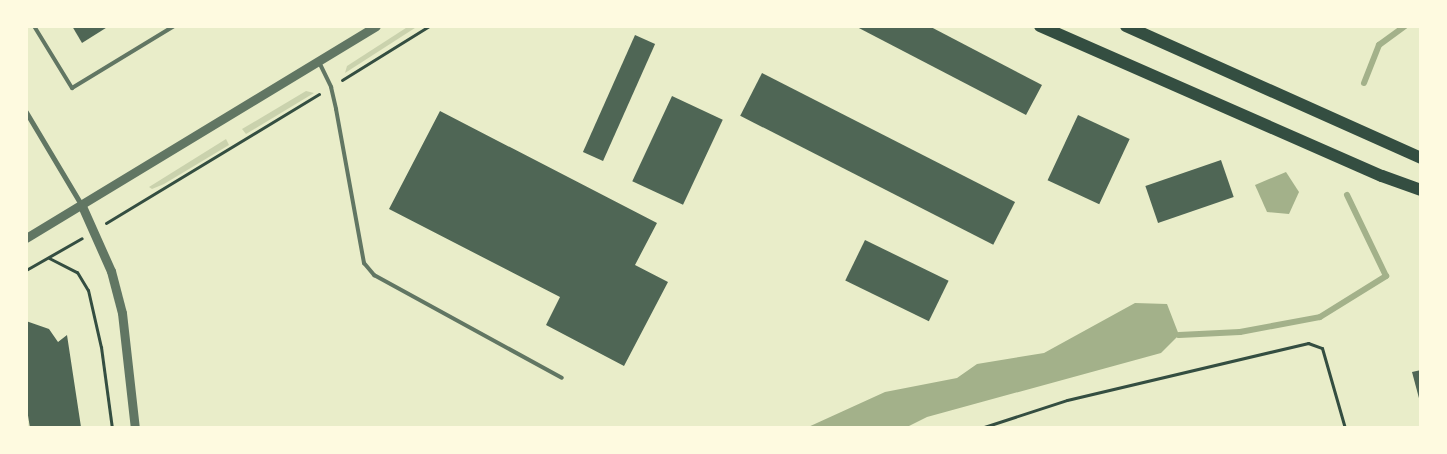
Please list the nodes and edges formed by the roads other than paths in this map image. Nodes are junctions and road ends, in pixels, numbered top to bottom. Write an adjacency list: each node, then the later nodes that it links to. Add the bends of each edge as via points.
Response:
1 (34, 26): 2 (lane, via 72,88)
2 (174, 26)
3 (376, 26): 6 (street)
4 (1040, 26): 9 (main road)
5 (1126, 26): 8 (main road, via 1244,82)
6 (319, 62): 10 (street); 12 (lane, via 330,87 364,263 374,275)
7 (26, 112): 10 (street)
8 (1421, 158)
9 (1421, 190)
10 (82, 206): 11 (street); 13 (street, via 111,271 122,314)
11 (26, 238)
12 (562, 378)
13 (135, 428)

